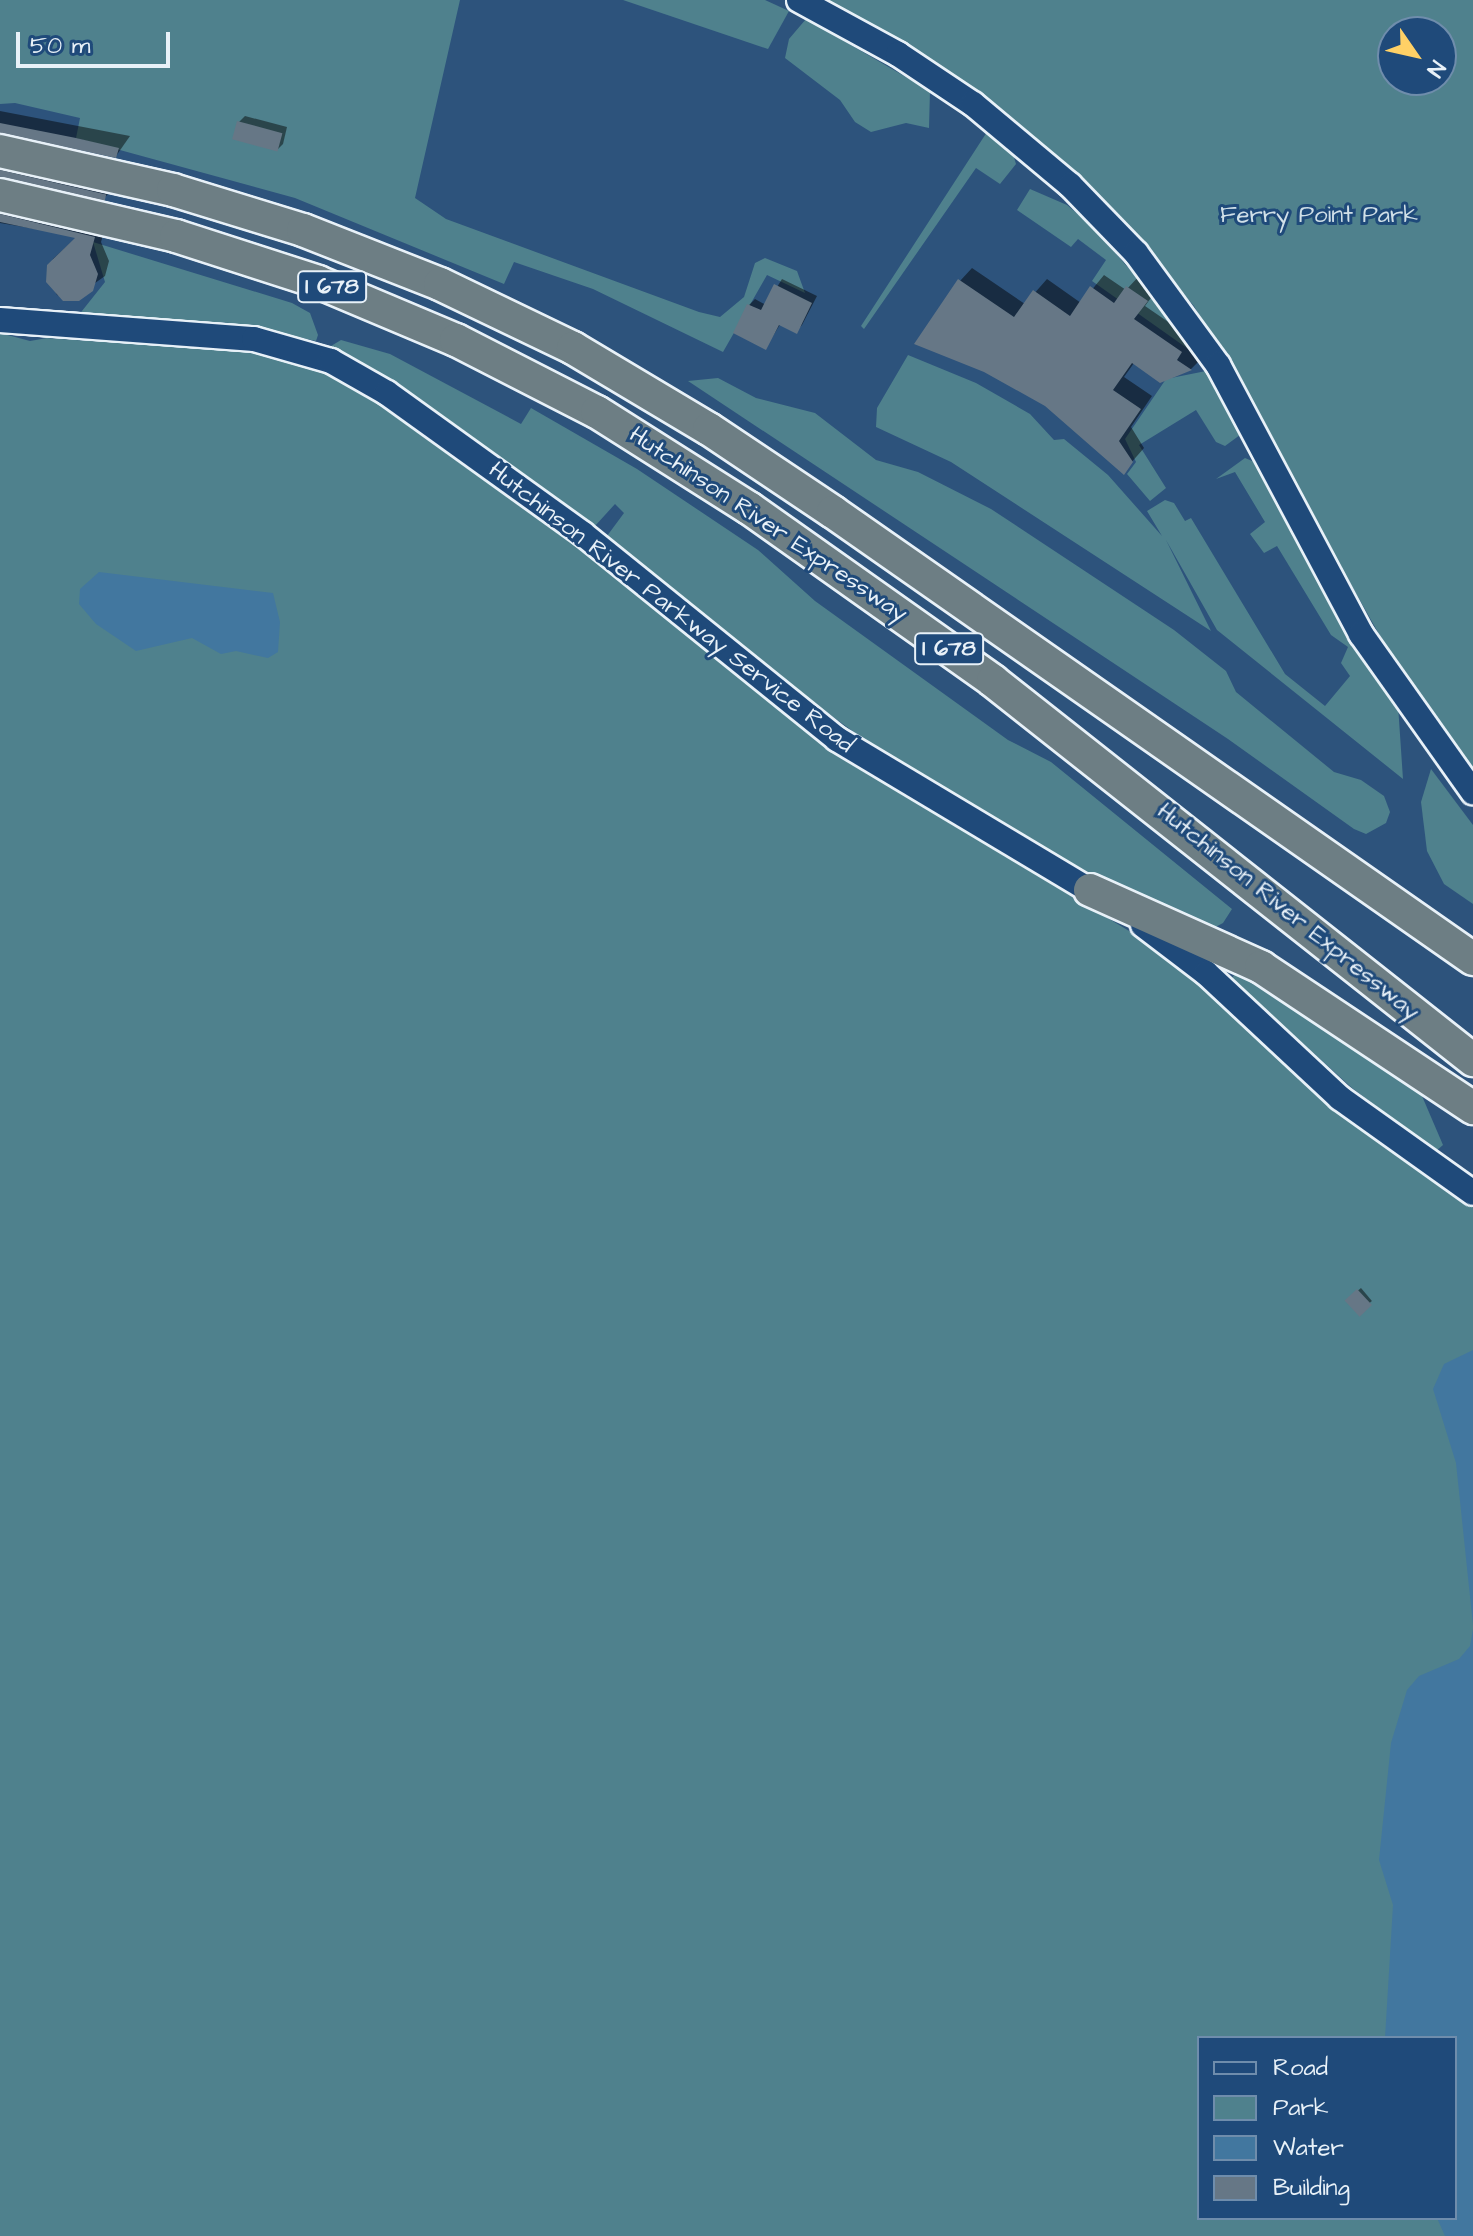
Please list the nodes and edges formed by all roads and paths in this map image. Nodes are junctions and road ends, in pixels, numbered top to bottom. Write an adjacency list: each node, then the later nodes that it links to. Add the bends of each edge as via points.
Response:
1 (799, 0): 5 (street, via 898,54 981,110 1054,170 1136,253 1218,365 1361,634)
2 (0, 151): 7 (highway, Hutchinson River Expressway / I 678, via 112,174 337,243 440,284 573,348 709,429 833,512)
3 (0, 195): 8 (highway, Hutchinson River Expressway / I 678, via 100,216 246,257 422,324 575,399 687,466 1053,726)
4 (0, 320): 6 (street, Hutchinson River Parkway Service Road, via 254,339 296,347 346,368 573,527 837,739)
5 (1473, 792)
6 (1090, 890): 9 (highway, via 1261,967); 10 (street, Hutchinson River Parkway Service Road, via 1188,958 1348,1105)
7 (1473, 959)
8 (1473, 1060)
9 (1473, 1108)
10 (1473, 1193)

